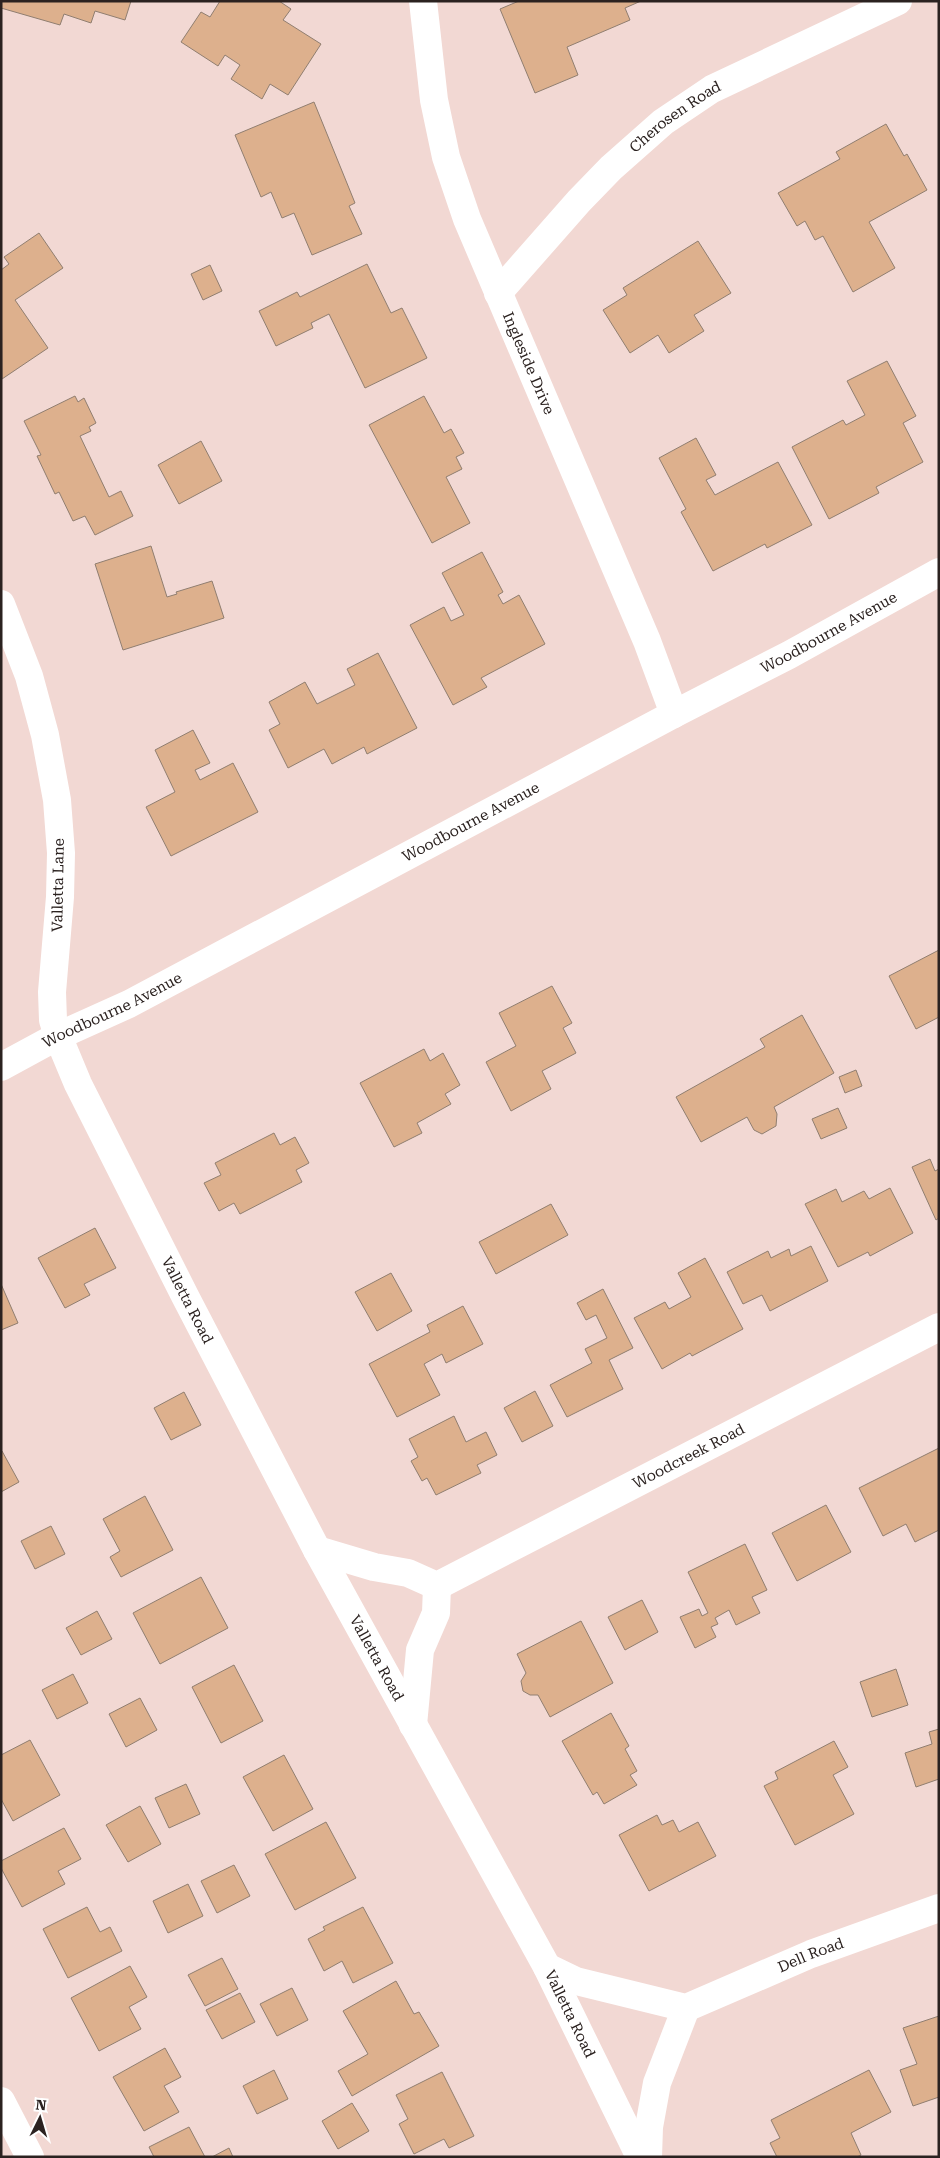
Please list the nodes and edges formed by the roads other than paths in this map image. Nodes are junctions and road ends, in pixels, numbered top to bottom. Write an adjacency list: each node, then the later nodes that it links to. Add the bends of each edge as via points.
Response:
1 (423, 1): 3 (street, Ingleside Drive, via 434,100 446,157 467,220)
2 (898, 1): 3 (street, Cherosen Road, via 712,90 663,122 579,201)
3 (498, 293): 6 (street, Ingleside Drive, via 647,641)
4 (939, 572): 6 (street, Woodbourne Avenue)
5 (1, 604): 7 (street, Valletta Lane, via 29,676 45,735 57,800 60,897 52,1020)
6 (674, 714): 7 (street, Woodbourne Avenue, via 129,1004)
7 (58, 1036): 8 (street, Woodbourne Avenue); 9 (street, Valletta Lane)
8 (1, 1067)
9 (116, 1159): 11 (street, Valletta Road)
10 (939, 1327): 12 (street, Woodcreek Road)
11 (317, 1550): 12 (street, via 374,1567 408,1573); 13 (street, Valletta Road)
12 (437, 1586): 13 (street, via 436,1614 420,1650)
13 (413, 1725): 15 (street, Valletta Road)
14 (939, 1908): 16 (street, Dell Road, via 810,1954)
15 (547, 1967): 16 (street, via 576,1981); 19 (street, Valletta Road)
16 (686, 2008): 20 (street, via 657,2083 649,2127)
17 (1, 2101): 18 (street)
18 (30, 2157)
19 (640, 2157)
20 (648, 2157)

